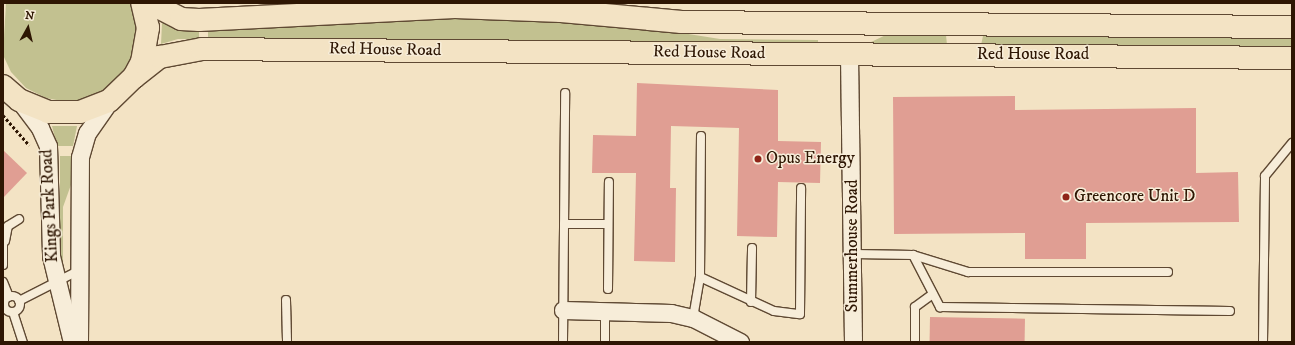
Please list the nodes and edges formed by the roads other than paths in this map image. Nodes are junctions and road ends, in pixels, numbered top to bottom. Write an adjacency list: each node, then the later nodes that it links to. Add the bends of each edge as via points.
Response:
1 (142, 3): 7 (main road, via 148,28 146,45)
2 (150, 3): 3 (main road, via 181,19 199,20 455,7 561,11)
3 (682, 22): 4 (main road); 5 (main road, via 722,32 829,35 841,41)
4 (1292, 27)
5 (849, 55): 6 (main road, Red House Road); 7 (main road, Red House Road, via 202,48 160,57); 20 (street, Summerhouse Road)
6 (1292, 58)
7 (134, 77): 10 (main road, Red House Road)
8 (11, 93): 10 (main road, via 48,112 64,114 95,108); 27 (street, Kings Park Road, via 40,128 48,146 51,256)
9 (565, 93): 16 (lane)
10 (110, 101): 23 (street, Kings Park Road, via 87,133 80,157)
11 (701, 136): 25 (lane)
12 (1292, 142): 49 (lane, via 1265,176)
13 (609, 182): 17 (lane)
14 (801, 188): 33 (lane, via 800,314 774,311)
15 (19, 219): 18 (lane, via 8,226)
16 (564, 224): 17 (lane); 35 (lane)
17 (608, 224): 28 (lane)
18 (4, 240): 22 (lane)
19 (752, 248): 33 (lane)
20 (854, 254): 21 (lane); 47 (street, Summerhouse Road)
21 (913, 255): 24 (lane, via 968,272); 29 (lane)
22 (3, 265)
23 (78, 271): 27 (lane); 42 (street, Kings Park Road)
24 (1168, 272)
25 (700, 277): 33 (lane); 39 (lane)
26 (3, 282): 30 (lane)
27 (58, 285): 32 (lane); 41 (street, Kings Park Road)
28 (608, 289)
29 (933, 294): 37 (lane, via 940,307); 48 (lane, via 915,307)
30 (9, 297): 32 (lane); 34 (lane)
31 (286, 300): 43 (lane)
32 (19, 301): 38 (lane)
33 (751, 302)
34 (4, 307): 38 (lane)
35 (564, 310): 36 (street); 44 (lane)
36 (605, 311): 39 (street, via 652,311); 45 (lane)
37 (1230, 311)
38 (14, 312): 40 (lane)
39 (693, 318): 46 (street)
40 (23, 342)
41 (72, 342)
42 (79, 342)
43 (287, 342)
44 (563, 342)
45 (605, 342)
46 (740, 342)
47 (853, 342)
48 (914, 342)
49 (1263, 342)

